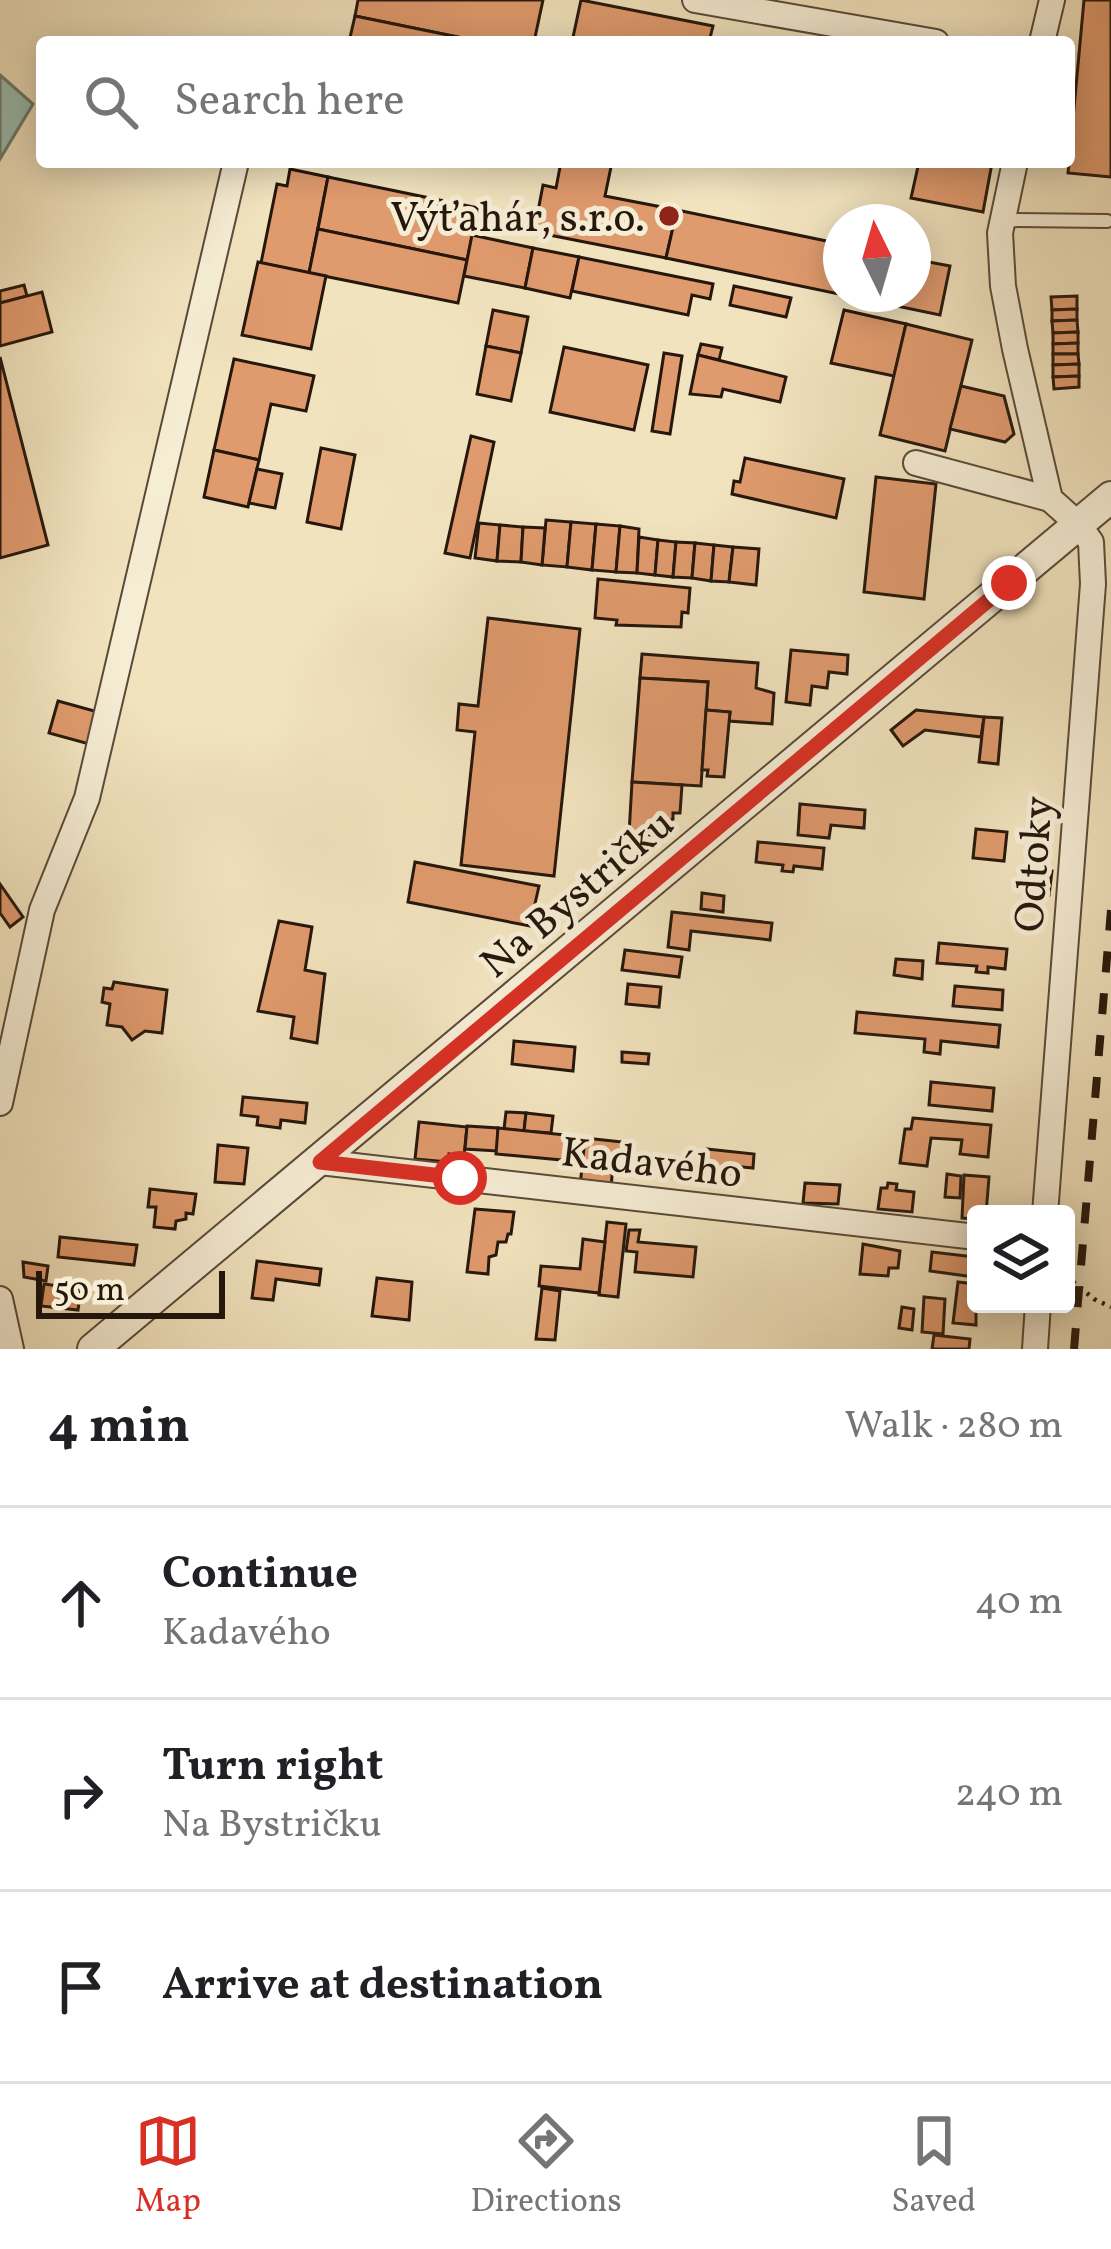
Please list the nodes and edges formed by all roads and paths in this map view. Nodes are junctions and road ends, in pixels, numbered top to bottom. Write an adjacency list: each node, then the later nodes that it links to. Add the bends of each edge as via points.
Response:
1 (695, 0): 3 (street)
2 (1052, 0): 4 (street)
3 (902, 36)
4 (1043, 36)
5 (235, 168): 13 (street, via 87,798 42,910)
6 (1014, 168): 7 (street)
7 (1003, 220): 8 (lane); 11 (street, via 1003,286)
8 (1107, 221)
9 (916, 463): 11 (street)
10 (1111, 497): 12 (street, Na Bystričku)
11 (1050, 499): 12 (street)
12 (1078, 524): 14 (street, Na Bystričku); 15 (street, Odtoky, via 1091,542 1093,584)
13 (0, 1103)
14 (320, 1162): 16 (street, Kadavého); 22 (street, Na Bystričku)
15 (1046, 1205)
16 (967, 1236)
17 (1075, 1283): 19 (path)
18 (0, 1299): 21 (street)
19 (1111, 1307)
20 (1037, 1313): 23 (street)
21 (10, 1349)
22 (93, 1349)
23 (1035, 1349)

